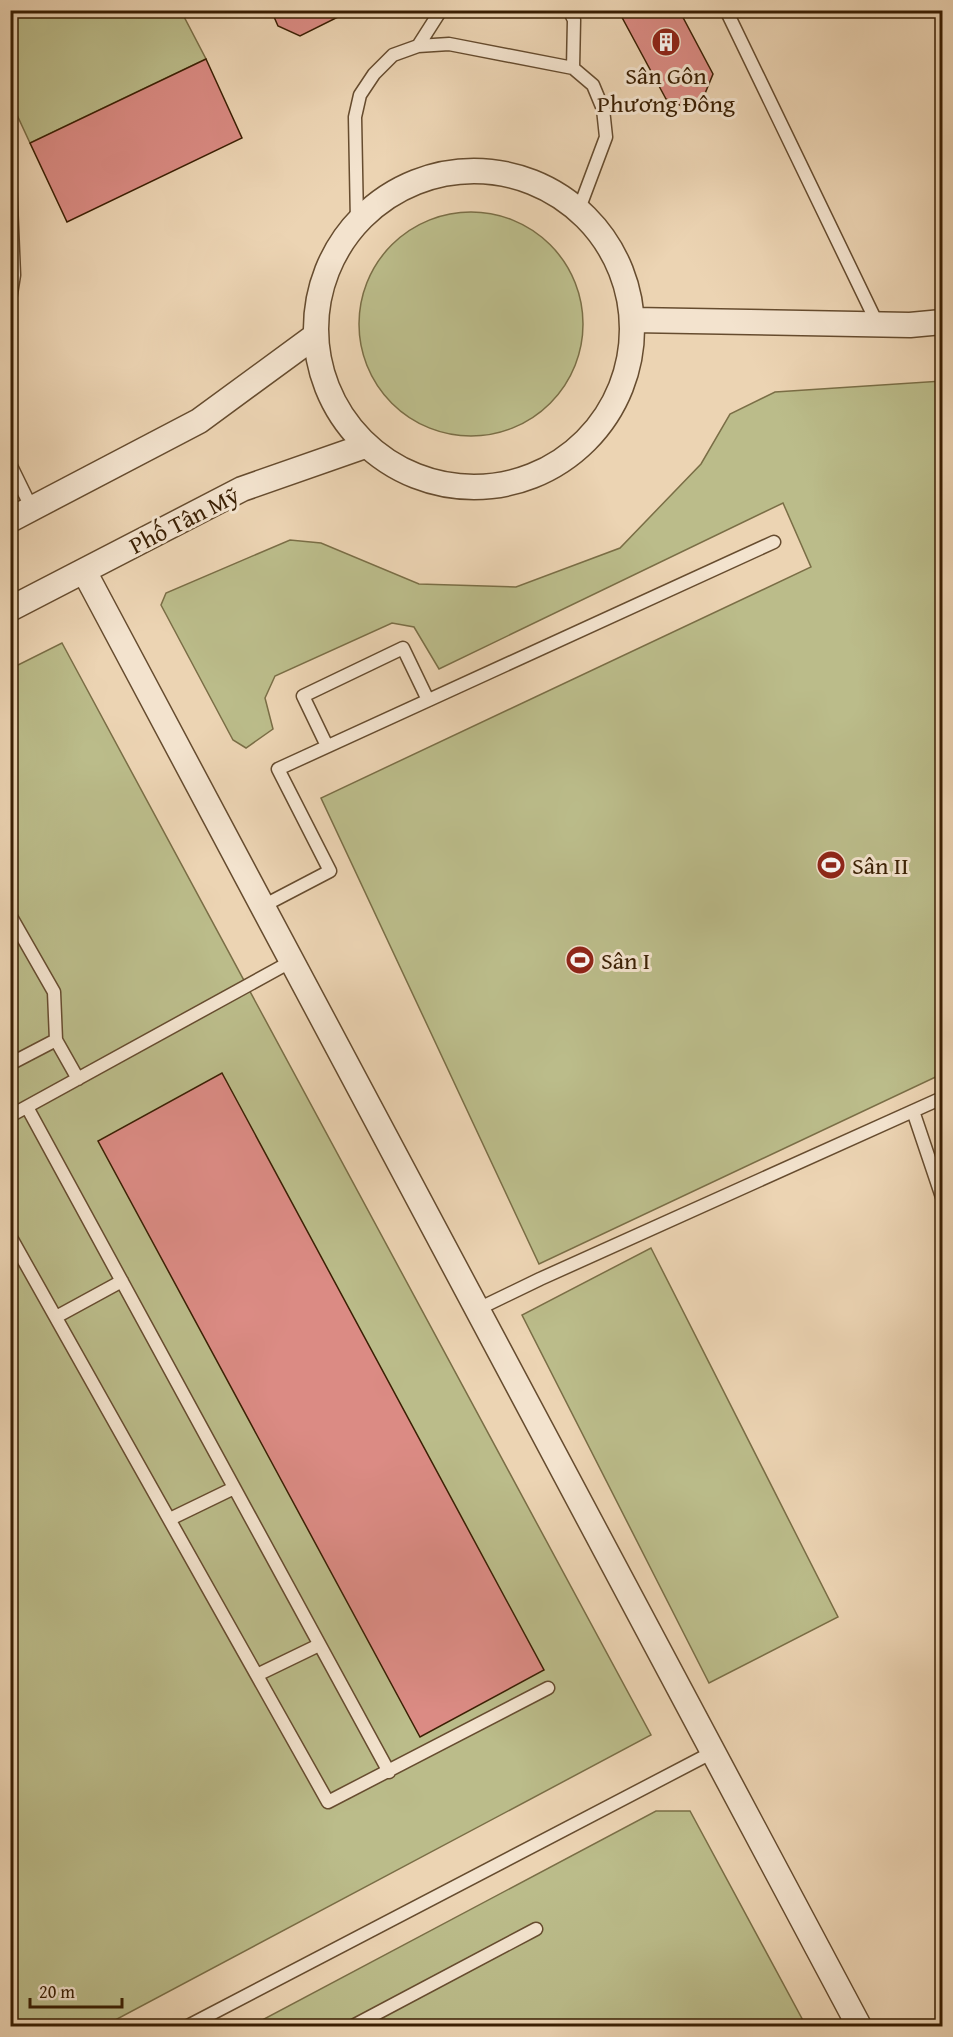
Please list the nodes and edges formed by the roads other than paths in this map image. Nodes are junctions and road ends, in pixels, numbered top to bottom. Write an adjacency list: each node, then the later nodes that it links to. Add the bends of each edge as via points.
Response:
1 (441, 10): 4 (lane)
2 (569, 10): 5 (lane, via 574,20)
3 (726, 10): 12 (lane)
4 (418, 46): 5 (lane, via 449,44); 8 (lane, via 393,55 360,95 355,117)
5 (573, 68): 7 (lane, via 593,85 603,109 606,137)
6 (10, 180): 9 (lane, via 14,275)
7 (579, 209): 8 (street, via 538,183 490,171 441,173 395,191); 10 (street, via 607,241 625,279)
8 (357, 222): 13 (street, via 333,256 318,295)
9 (10, 300)
10 (633, 320): 12 (street); 14 (street, via 627,373 608,412 603,422 564,460 516,482 462,488 410,475)
11 (942, 322): 12 (street)
12 (878, 325)
13 (315, 336): 14 (street, via 322,377 339,414); 16 (street, via 199,421)
14 (365, 446): 19 (street, Phố Tân Mỹ, via 242,489)
15 (10, 464): 16 (lane)
16 (32, 509): 17 (street)
17 (10, 520)
18 (774, 542): 21 (lane)
19 (84, 571): 20 (street, Phố Tân Mỹ); 23 (street)
20 (10, 609)
21 (428, 700): 22 (lane); 22 (lane, via 403,648 303,696)
22 (327, 746): 23 (lane, via 278,769 330,871)
23 (263, 906): 25 (street)
24 (10, 915): 26 (lane, via 54,992)
25 (292, 961): 28 (lane); 36 (street)
26 (56, 1040): 27 (lane); 28 (lane)
27 (10, 1064)
28 (78, 1079): 30 (lane)
29 (942, 1098): 31 (lane)
30 (27, 1107): 32 (lane); 35 (lane)
31 (913, 1111): 33 (lane); 36 (lane)
32 (10, 1116)
33 (942, 1197)
34 (10, 1236): 37 (lane)
35 (122, 1281): 37 (lane); 38 (lane)
36 (478, 1310): 43 (street)
37 (56, 1317): 39 (lane)
38 (234, 1488): 39 (lane); 40 (lane)
39 (170, 1519): 41 (lane)
40 (319, 1644): 41 (lane); 44 (lane)
41 (257, 1675): 44 (lane, via 328,1802)
42 (548, 1688): 44 (lane)
43 (713, 1752): 46 (lane); 48 (street)
44 (389, 1772)
45 (536, 1929): 47 (lane)
46 (188, 2026)
47 (353, 2026)
48 (859, 2026)

